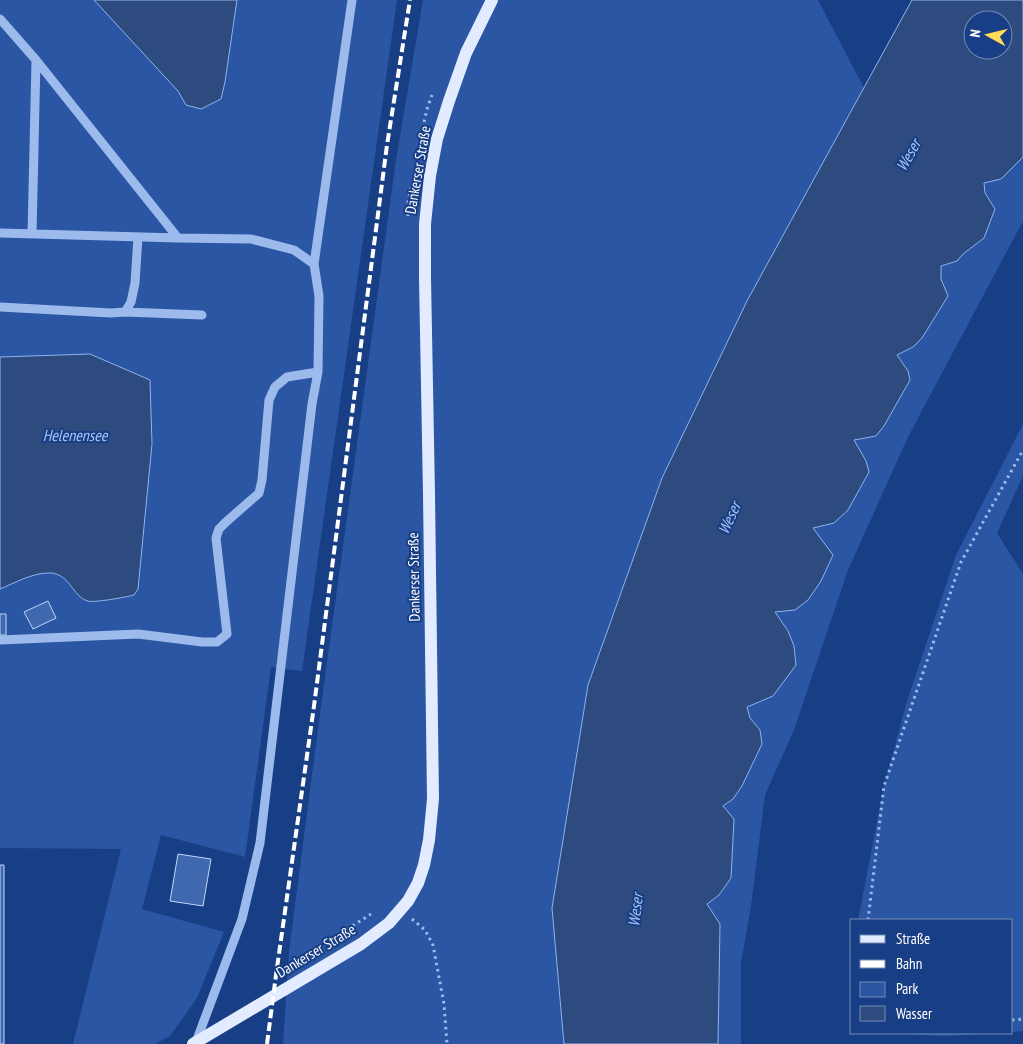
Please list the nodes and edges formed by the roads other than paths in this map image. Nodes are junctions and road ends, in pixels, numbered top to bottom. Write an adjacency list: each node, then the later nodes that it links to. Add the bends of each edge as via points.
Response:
1 (352, 0): 9 (lane)
2 (492, 0): 15 (main road, Dankerser Straße, via 466,53 437,139 425,224 433,799 430,840 424,865 408,901 389,923 361,944)
3 (0, 18): 4 (lane)
4 (36, 60): 6 (lane); 8 (lane)
5 (0, 233): 6 (lane)
6 (32, 234): 7 (lane)
7 (138, 237): 8 (lane); 11 (lane, via 135,283)
8 (178, 238): 9 (lane, via 252,239 294,250)
9 (314, 264): 13 (lane, via 319,296)
10 (0, 307): 11 (lane)
11 (125, 312): 12 (lane)
12 (202, 315)
13 (318, 372): 14 (lane, via 287,377 275,387 269,400 259,493 219,529 216,538 227,634 217,642 138,634); 15 (lane, via 260,843 242,918)
14 (0, 640)
15 (194, 1043)

